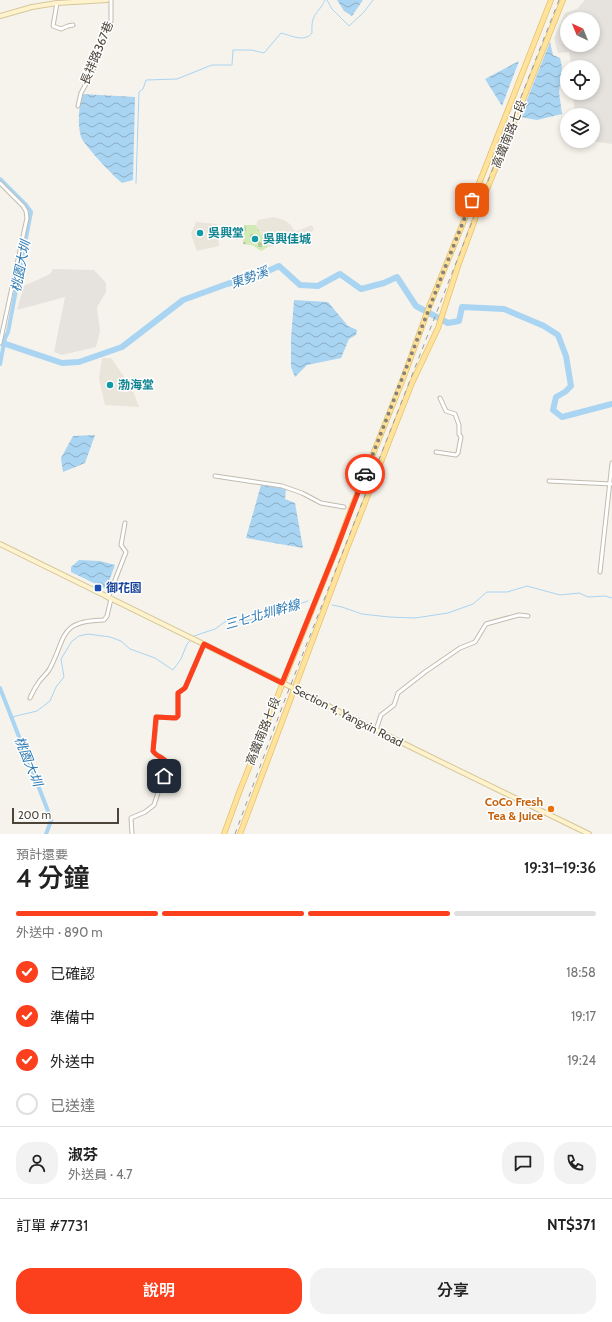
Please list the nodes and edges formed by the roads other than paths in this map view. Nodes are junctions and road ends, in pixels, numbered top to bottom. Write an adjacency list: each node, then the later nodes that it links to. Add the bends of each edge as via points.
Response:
1 (107, 0): 5 (main road)
2 (111, 0): 8 (street, 長祥路367巷, via 111,21)
3 (551, 0): 11 (main road, 高鐵南路七段)
4 (563, 0): 27 (main road, 高鐵南路七段, via 477,214 443,315 346,551)
5 (57, 3): 6 (main road); 7 (street, via 53,26 61,28)
6 (0, 16)
7 (73, 25)
8 (78, 106)
9 (0, 183): 12 (street, via 23,206 27,218)
10 (412, 339): 11 (street)
11 (417, 340): 26 (main road, 高鐵南路七段)
12 (0, 343)
13 (440, 398): 14 (street, via 446,411 455,414 459,425 458,434 462,437 456,455)
14 (436, 452)
15 (612, 463): 18 (street)
16 (215, 476): 19 (street, via 282,486 321,503)
17 (549, 480): 18 (street)
18 (611, 484): 22 (street)
19 (344, 507)
20 (125, 523): 23 (street, via 121,545 126,552)
21 (0, 544): 23 (main road, Section 4, Yangxin Road)
22 (600, 572)
23 (110, 598): 25 (main road, Section 4, Yangxin Road); 28 (street, via 108,616 104,620 76,624 66,632 48,671)
24 (528, 616): 29 (street, via 519,615 486,624 475,642 454,652 398,693 394,705 381,715)
25 (204, 644): 26 (main road, Section 4, Yangxin Road); 30 (street, via 185,688 178,693 178,716 156,717 153,751 165,760 167,765 154,805 131,818)
26 (282, 683): 27 (main road, Section 4, Yangxin Road); 31 (main road, 高鐵南路七段)
27 (295, 689): 29 (main road, Section 4, Yangxin Road); 32 (main road, 高鐵南路七段)
28 (30, 698)
29 (376, 730): 33 (main road, Section 4, Yangxin Road)
30 (132, 834)
31 (224, 834)
32 (240, 834)
33 (589, 834)

